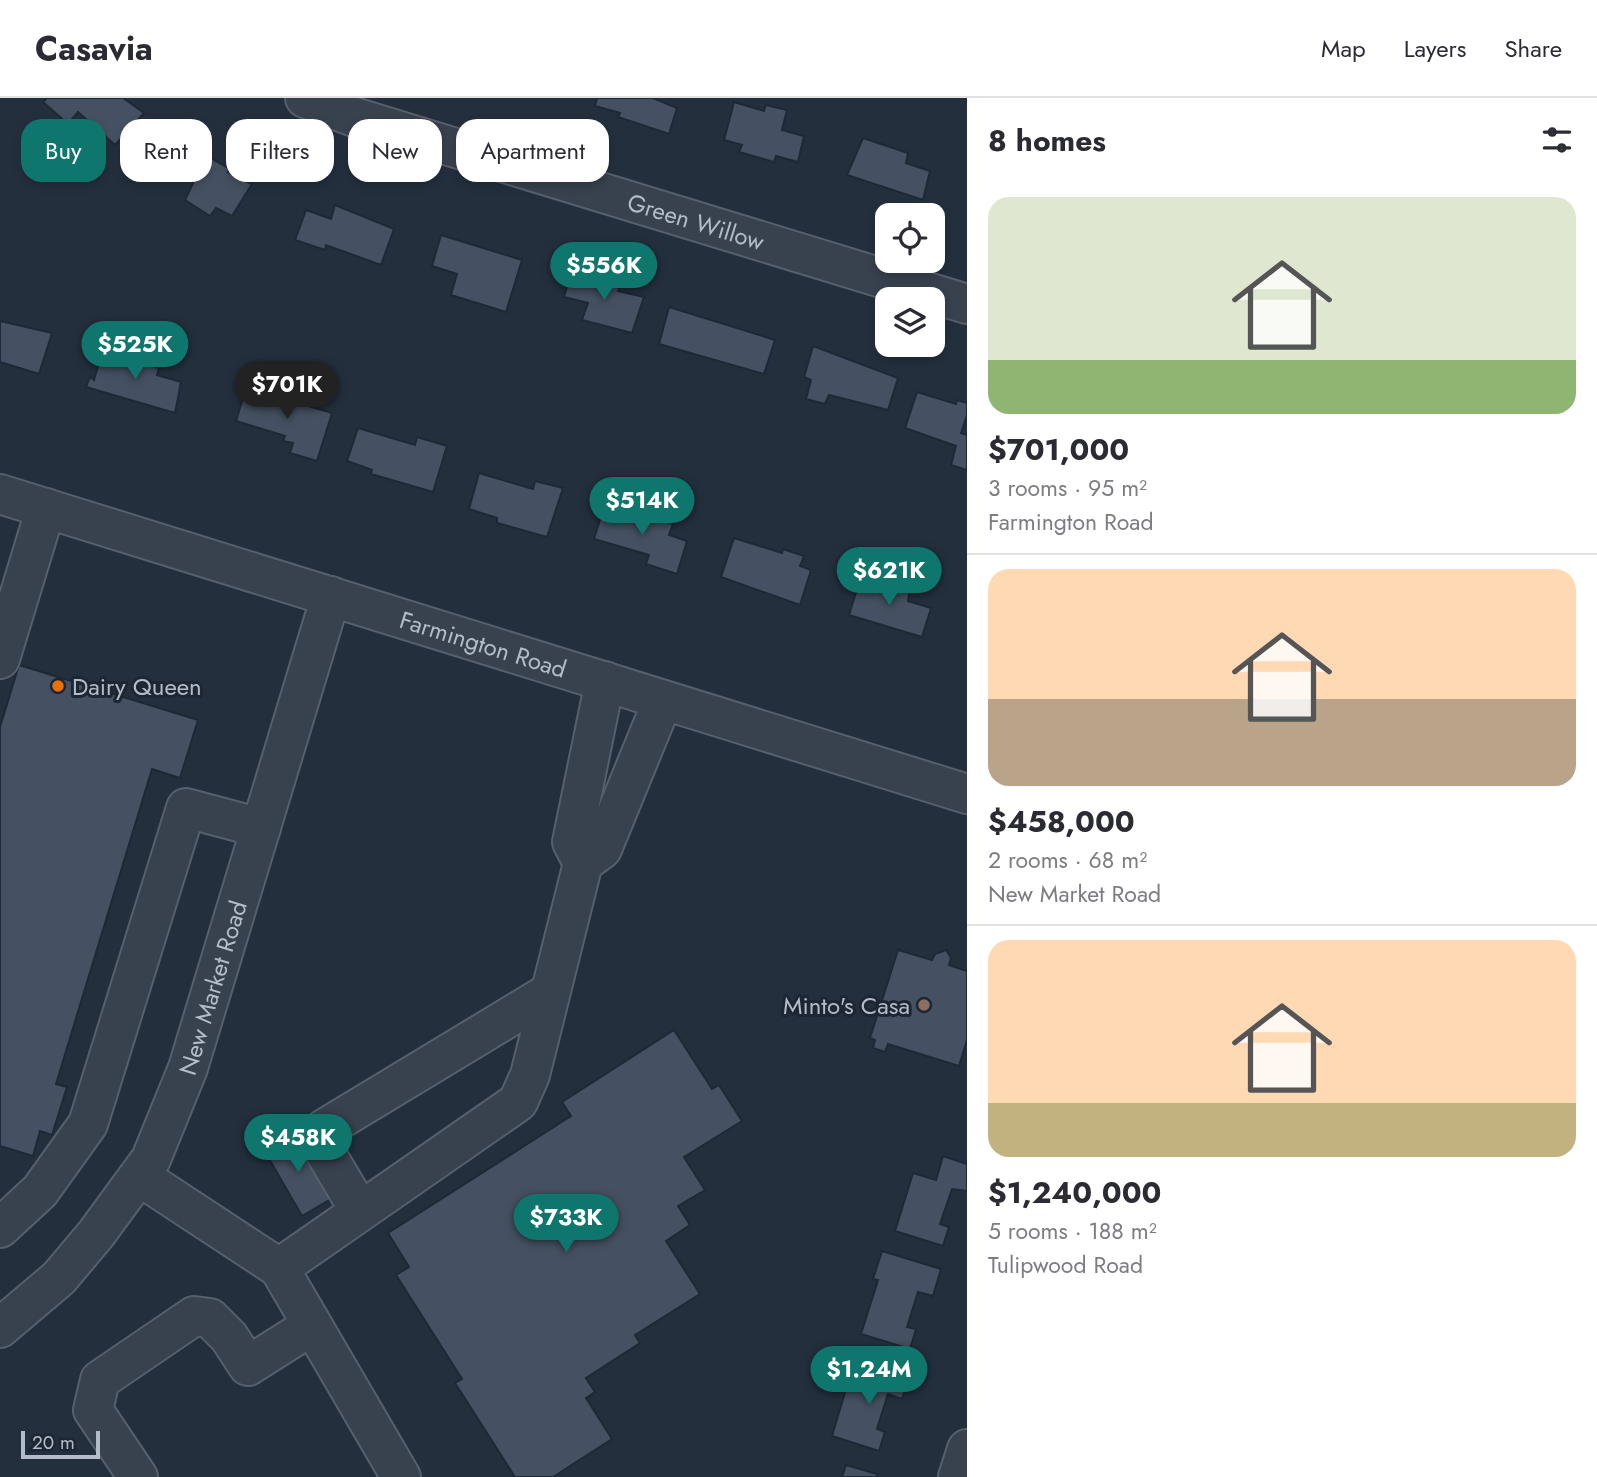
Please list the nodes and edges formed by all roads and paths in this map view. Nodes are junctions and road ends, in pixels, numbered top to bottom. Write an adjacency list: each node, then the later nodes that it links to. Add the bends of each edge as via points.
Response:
1 (305, 98): 2 (street, Green Willow, via 366,121)
2 (967, 304)
3 (0, 494): 4 (street, Farmington Road)
4 (46, 508): 5 (street, Farmington Road); 6 (street)
5 (331, 596): 7 (street, Farmington Road); 10 (street, New Market Road)
6 (0, 659)
7 (605, 681): 8 (street, Farmington Road); 11 (street, via 572,842)
8 (663, 700): 9 (street, Farmington Road); 11 (street, via 602,849)
9 (965, 787)
10 (261, 828): 13 (street, New Market Road, via 188,1068 151,1159); 15 (street, via 186,807 88,1124 40,1191)
11 (583, 863): 12 (street)
12 (549, 993): 14 (street, via 519,1102); 14 (street, via 324,1129 322,1147)
13 (139, 1176): 16 (street); 17 (street, New Market Road, via 59,1278)
14 (360, 1211): 16 (street)
15 (0, 1228)
16 (279, 1268): 18 (street)
17 (4, 1316)
18 (311, 1326): 20 (street, via 248,1366 210,1318 194,1316 100,1380 93,1410); 21 (street)
19 (967, 1449): 22 (street)
20 (138, 1477)
21 (401, 1477)
22 (958, 1477)

